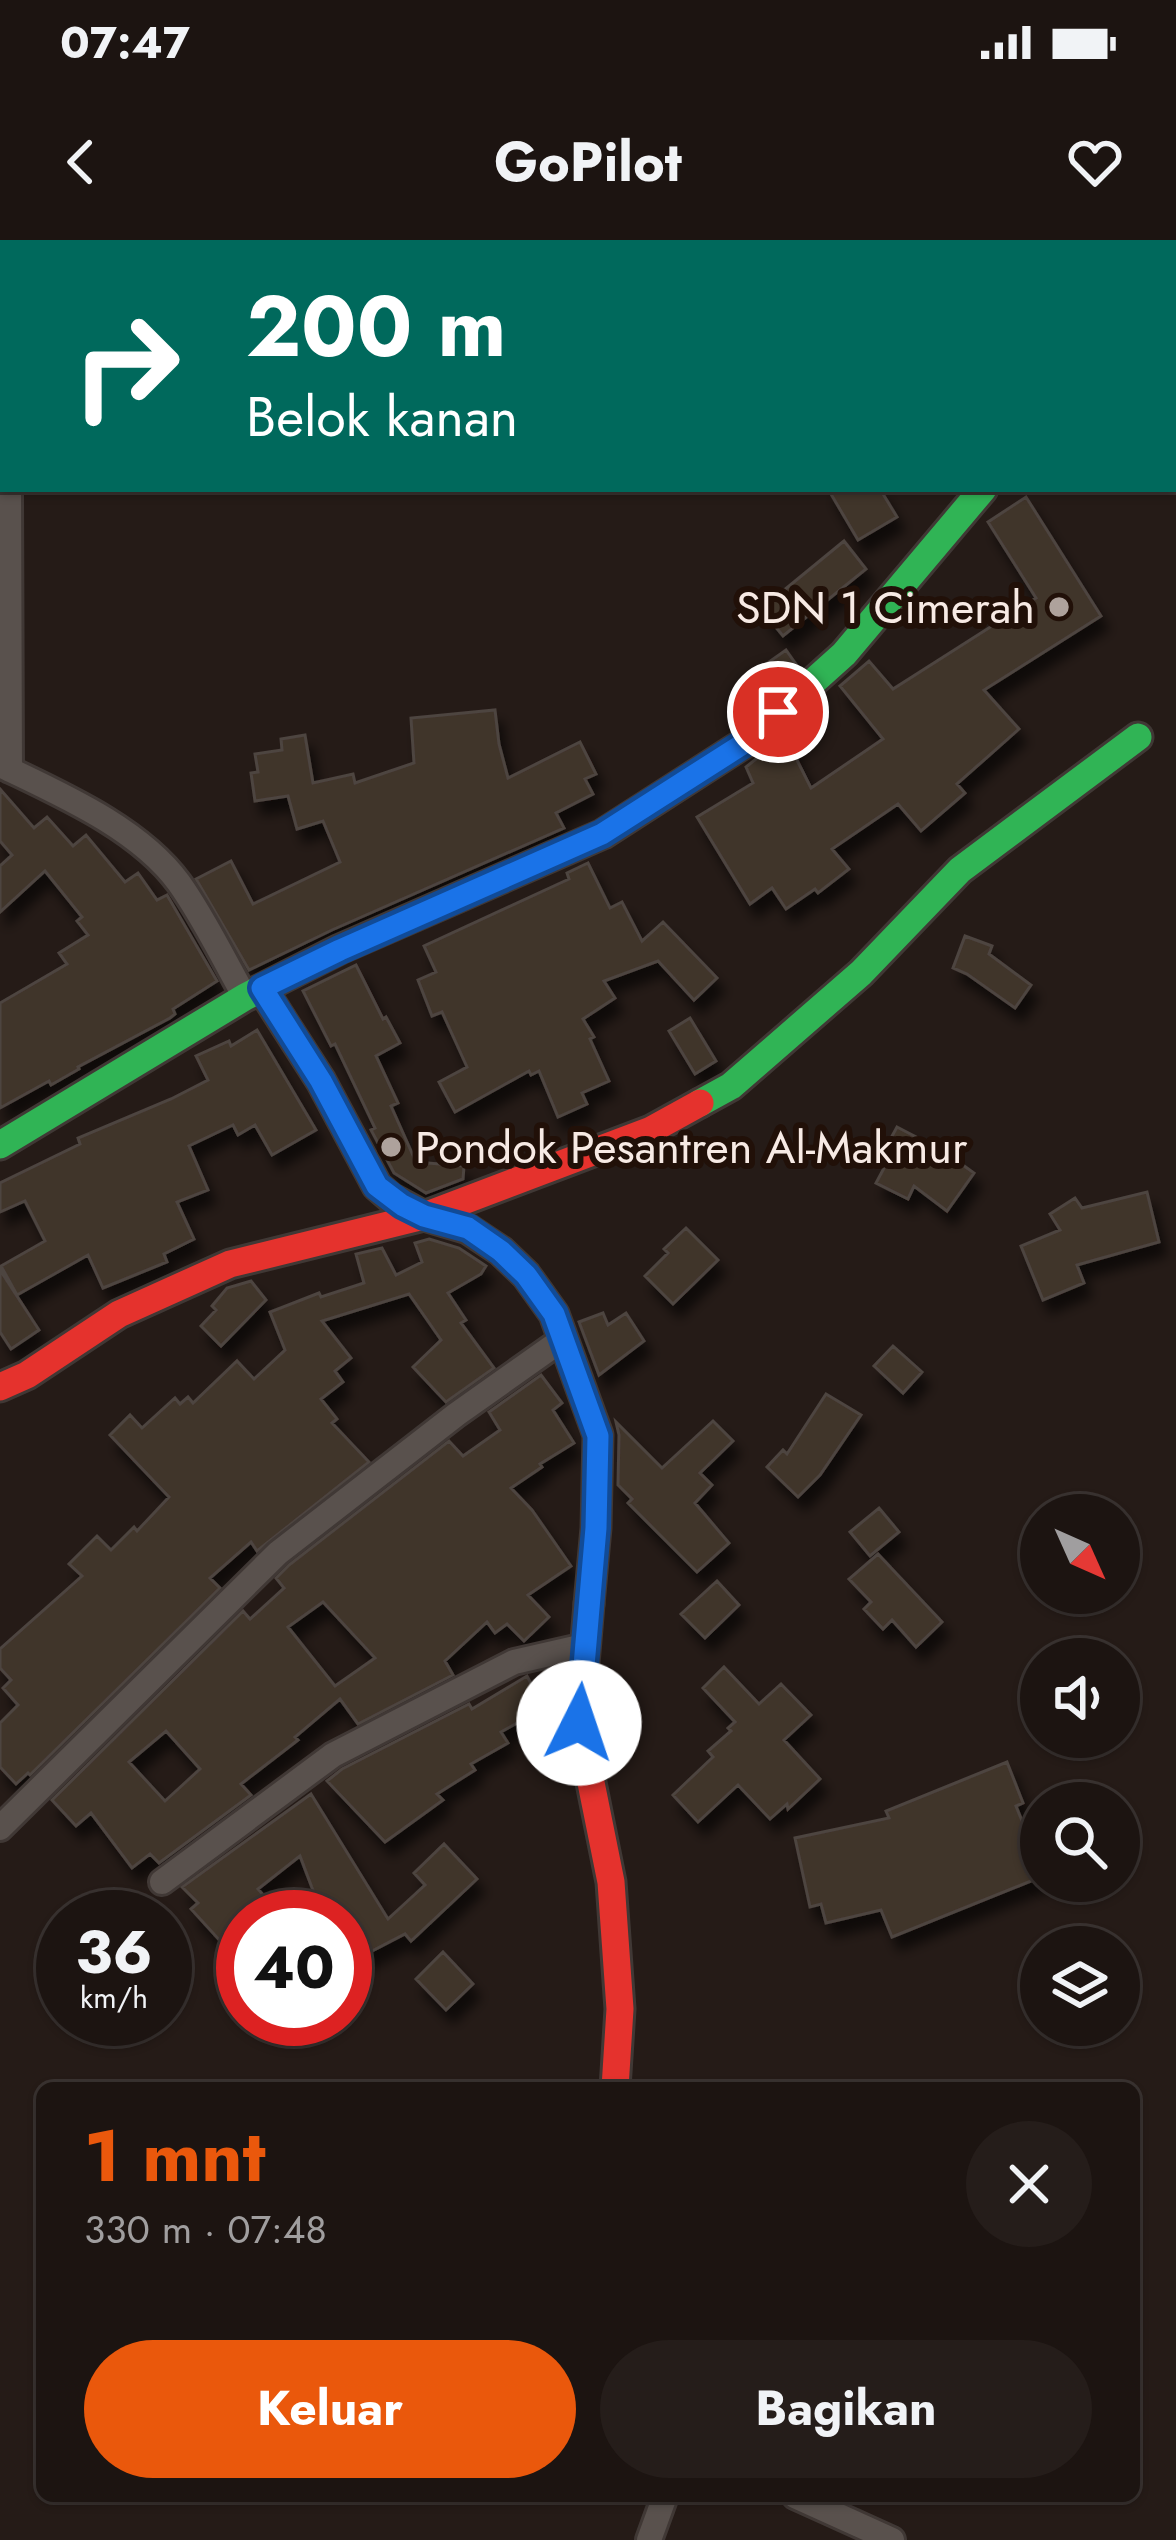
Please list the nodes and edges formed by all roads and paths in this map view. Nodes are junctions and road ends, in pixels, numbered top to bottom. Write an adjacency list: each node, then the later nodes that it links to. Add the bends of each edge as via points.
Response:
1 (980, 492): 5 (street, via 844,654 746,742 602,834)
2 (9, 493): 4 (street)
3 (1138, 737): 7 (street, via 960,870 861,973 731,1086 651,1130)
4 (5, 768): 5 (street, via 134,838 178,881)
5 (254, 993): 6 (street); 7 (street, via 321,1081 377,1186)
6 (0, 1145)
7 (424, 1216): 8 (street, via 468,1228 501,1251 554,1314); 9 (street, via 230,1264 118,1315)
8 (563, 1339): 10 (street, via 598,1436); 11 (street, via 278,1553)
9 (0, 1388)
10 (584, 1646): 12 (street, via 514,1661 333,1755); 13 (street, via 579,1723 611,1882 620,2008)
11 (5, 1814)
12 (162, 1882)
13 (615, 2082)
14 (663, 2502): 16 (street)
15 (808, 2502): 17 (street)
16 (649, 2540)
17 (892, 2540)

